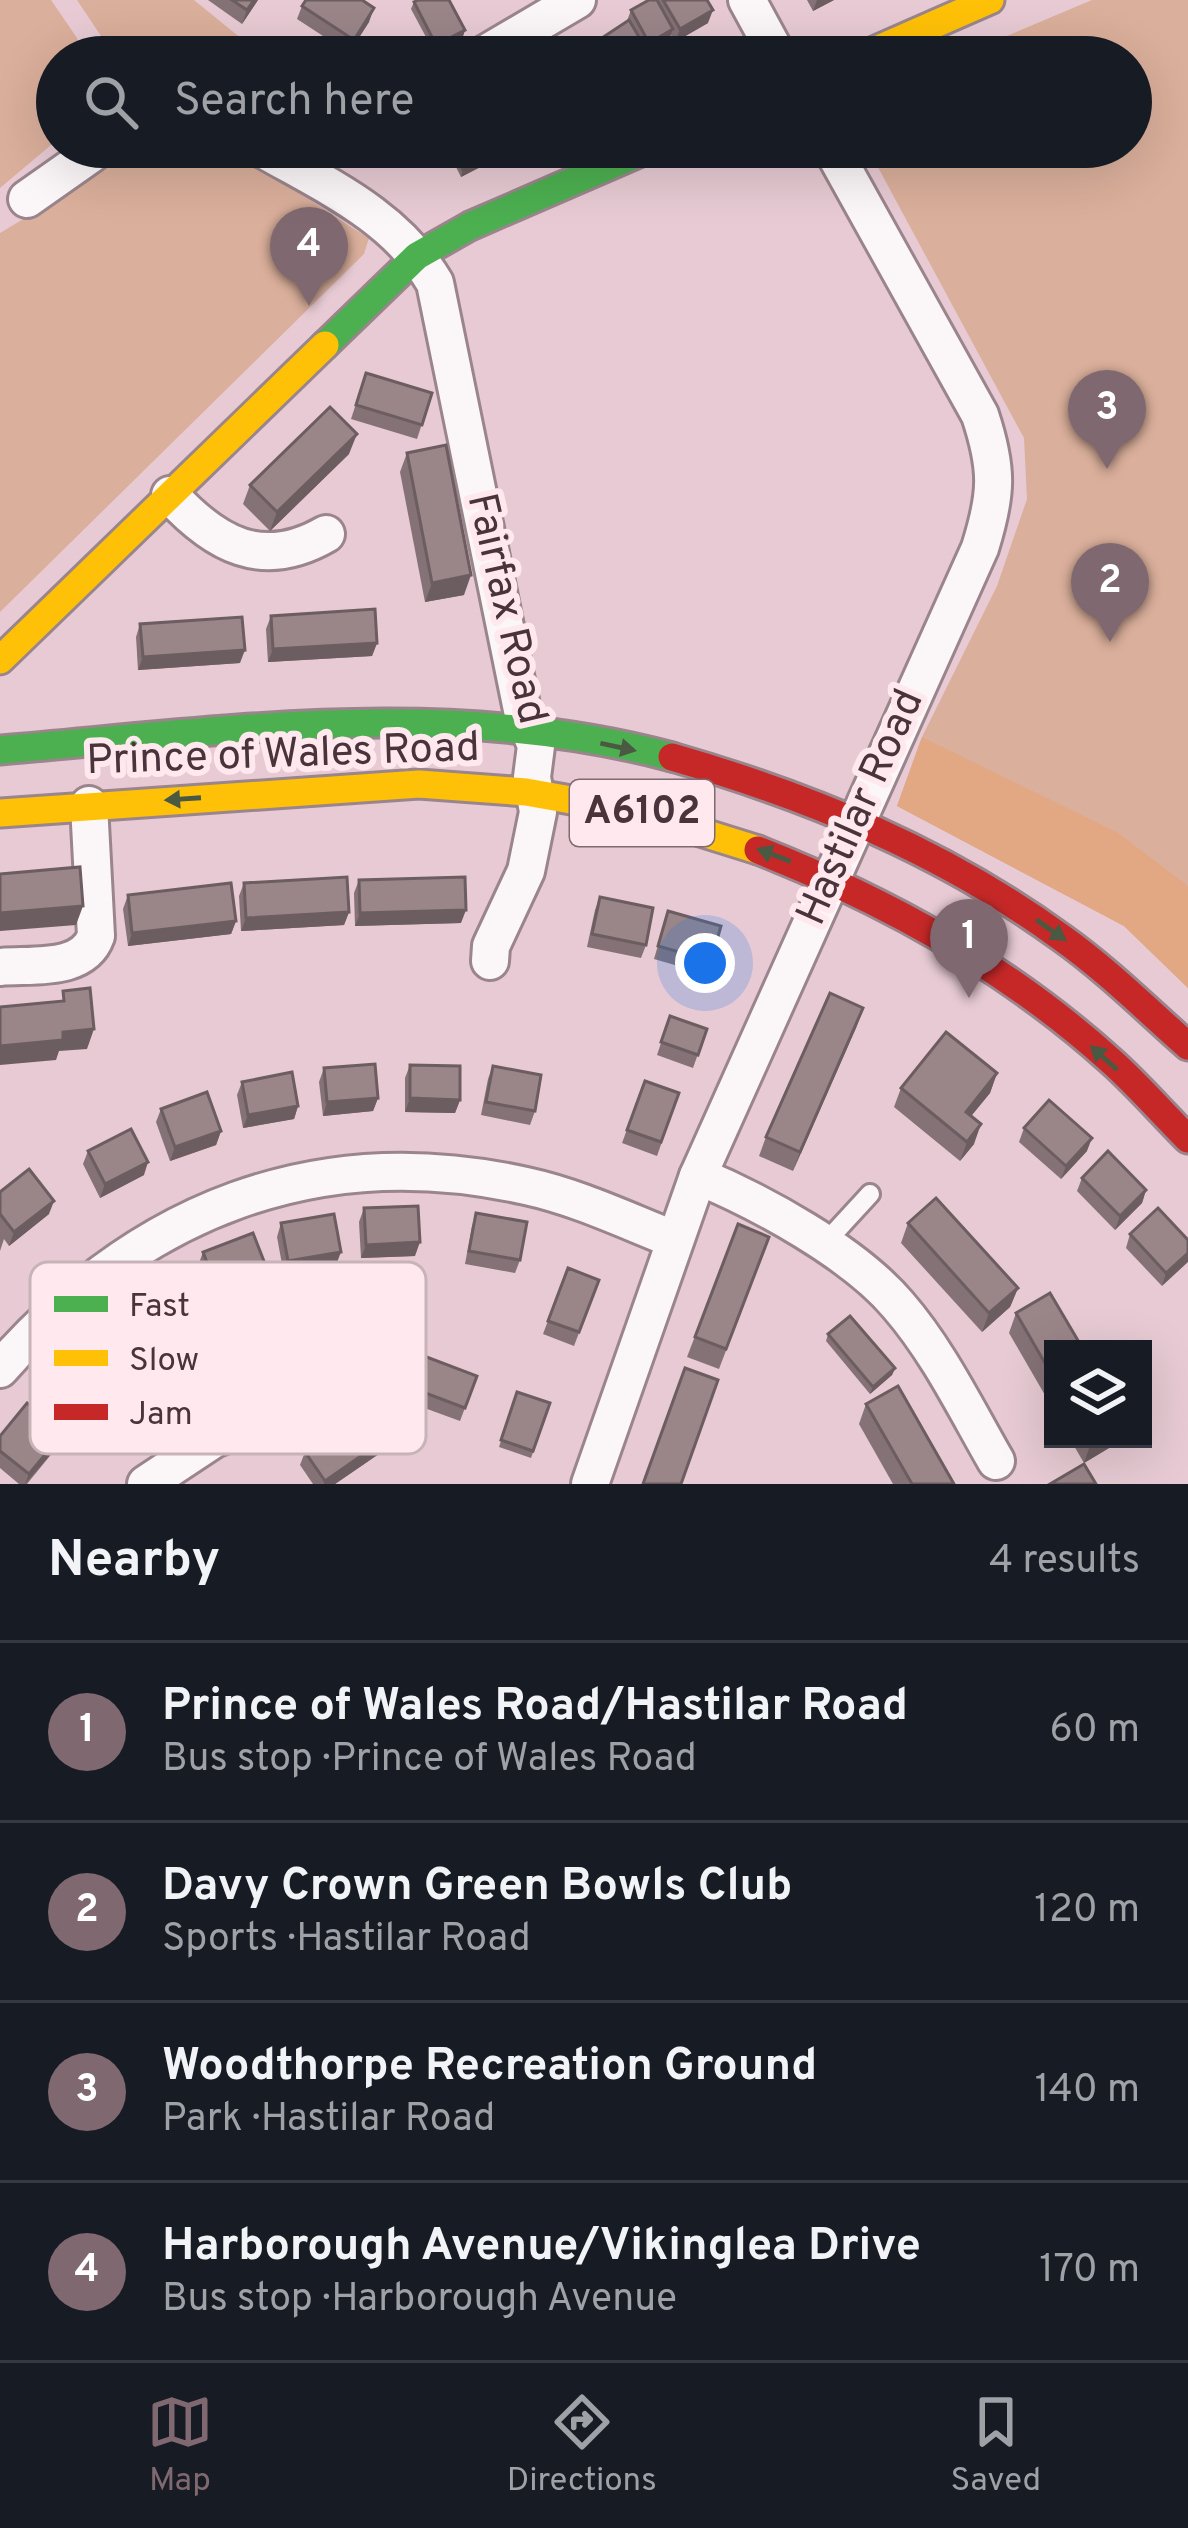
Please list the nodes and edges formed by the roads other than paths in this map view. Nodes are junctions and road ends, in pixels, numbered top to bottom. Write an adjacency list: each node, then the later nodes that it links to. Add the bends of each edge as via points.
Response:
1 (577, 0): 4 (street)
2 (747, 0): 5 (street)
3 (990, 0): 6 (main road)
4 (516, 36)
5 (767, 36)
6 (908, 36)
7 (71, 168): 11 (street)
8 (295, 168): 12 (street, via 384,220)
9 (604, 168): 12 (main road)
10 (842, 168): 21 (street, Hastilar Road, via 980,415 994,459 994,503 980,548)
11 (27, 199)
12 (417, 256): 13 (main road); 16 (street, Fairfax Road, via 435,283)
13 (170, 495): 14 (street, via 203,529 246,550 303,547); 15 (main road)
14 (326, 534)
15 (0, 660)
16 (528, 728): 17 (main road, Prince of Wales Road / A6102, via 322,725); 18 (street, Fairfax Road, via 536,746); 21 (main road, Prince of Wales Road / A6102, one-way to 21, via 709,766)
17 (0, 750)
18 (534, 793): 19 (main road, Prince of Wales Road / A6102, one-way to 19, via 419,784); 22 (main road, Prince of Wales Road / A6102, one-way to 18, via 687,825); 23 (street, Fairfax Road, via 526,871)
19 (89, 805): 20 (main road, Prince of Wales Road / A6102); 24 (street, via 91,951 77,961)
20 (0, 813)
21 (856, 821): 22 (street, Hastilar Road); 25 (main road, Prince of Wales Road / A6102, one-way to 25, via 952,867 1063,938)
22 (829, 879): 26 (main road, Prince of Wales Road / A6102, one-way to 22, via 1083,1039 982,962); 27 (street, Hastilar Road)
23 (490, 961)
24 (0, 967)
25 (1188, 1046)
26 (1188, 1139)
27 (698, 1176): 29 (street, Hastilar Road); 30 (street)
28 (870, 1194): 30 (lane)
29 (673, 1239): 31 (street, via 528,1186 390,1170 317,1176 243,1195); 37 (street, Hastilar Road)
30 (824, 1244): 35 (street, via 897,1303)
31 (115, 1262)
32 (30, 1340): 33 (street)
33 (0, 1369)
34 (191, 1454): 36 (street)
35 (996, 1461)
36 (146, 1484)
37 (590, 1484)

